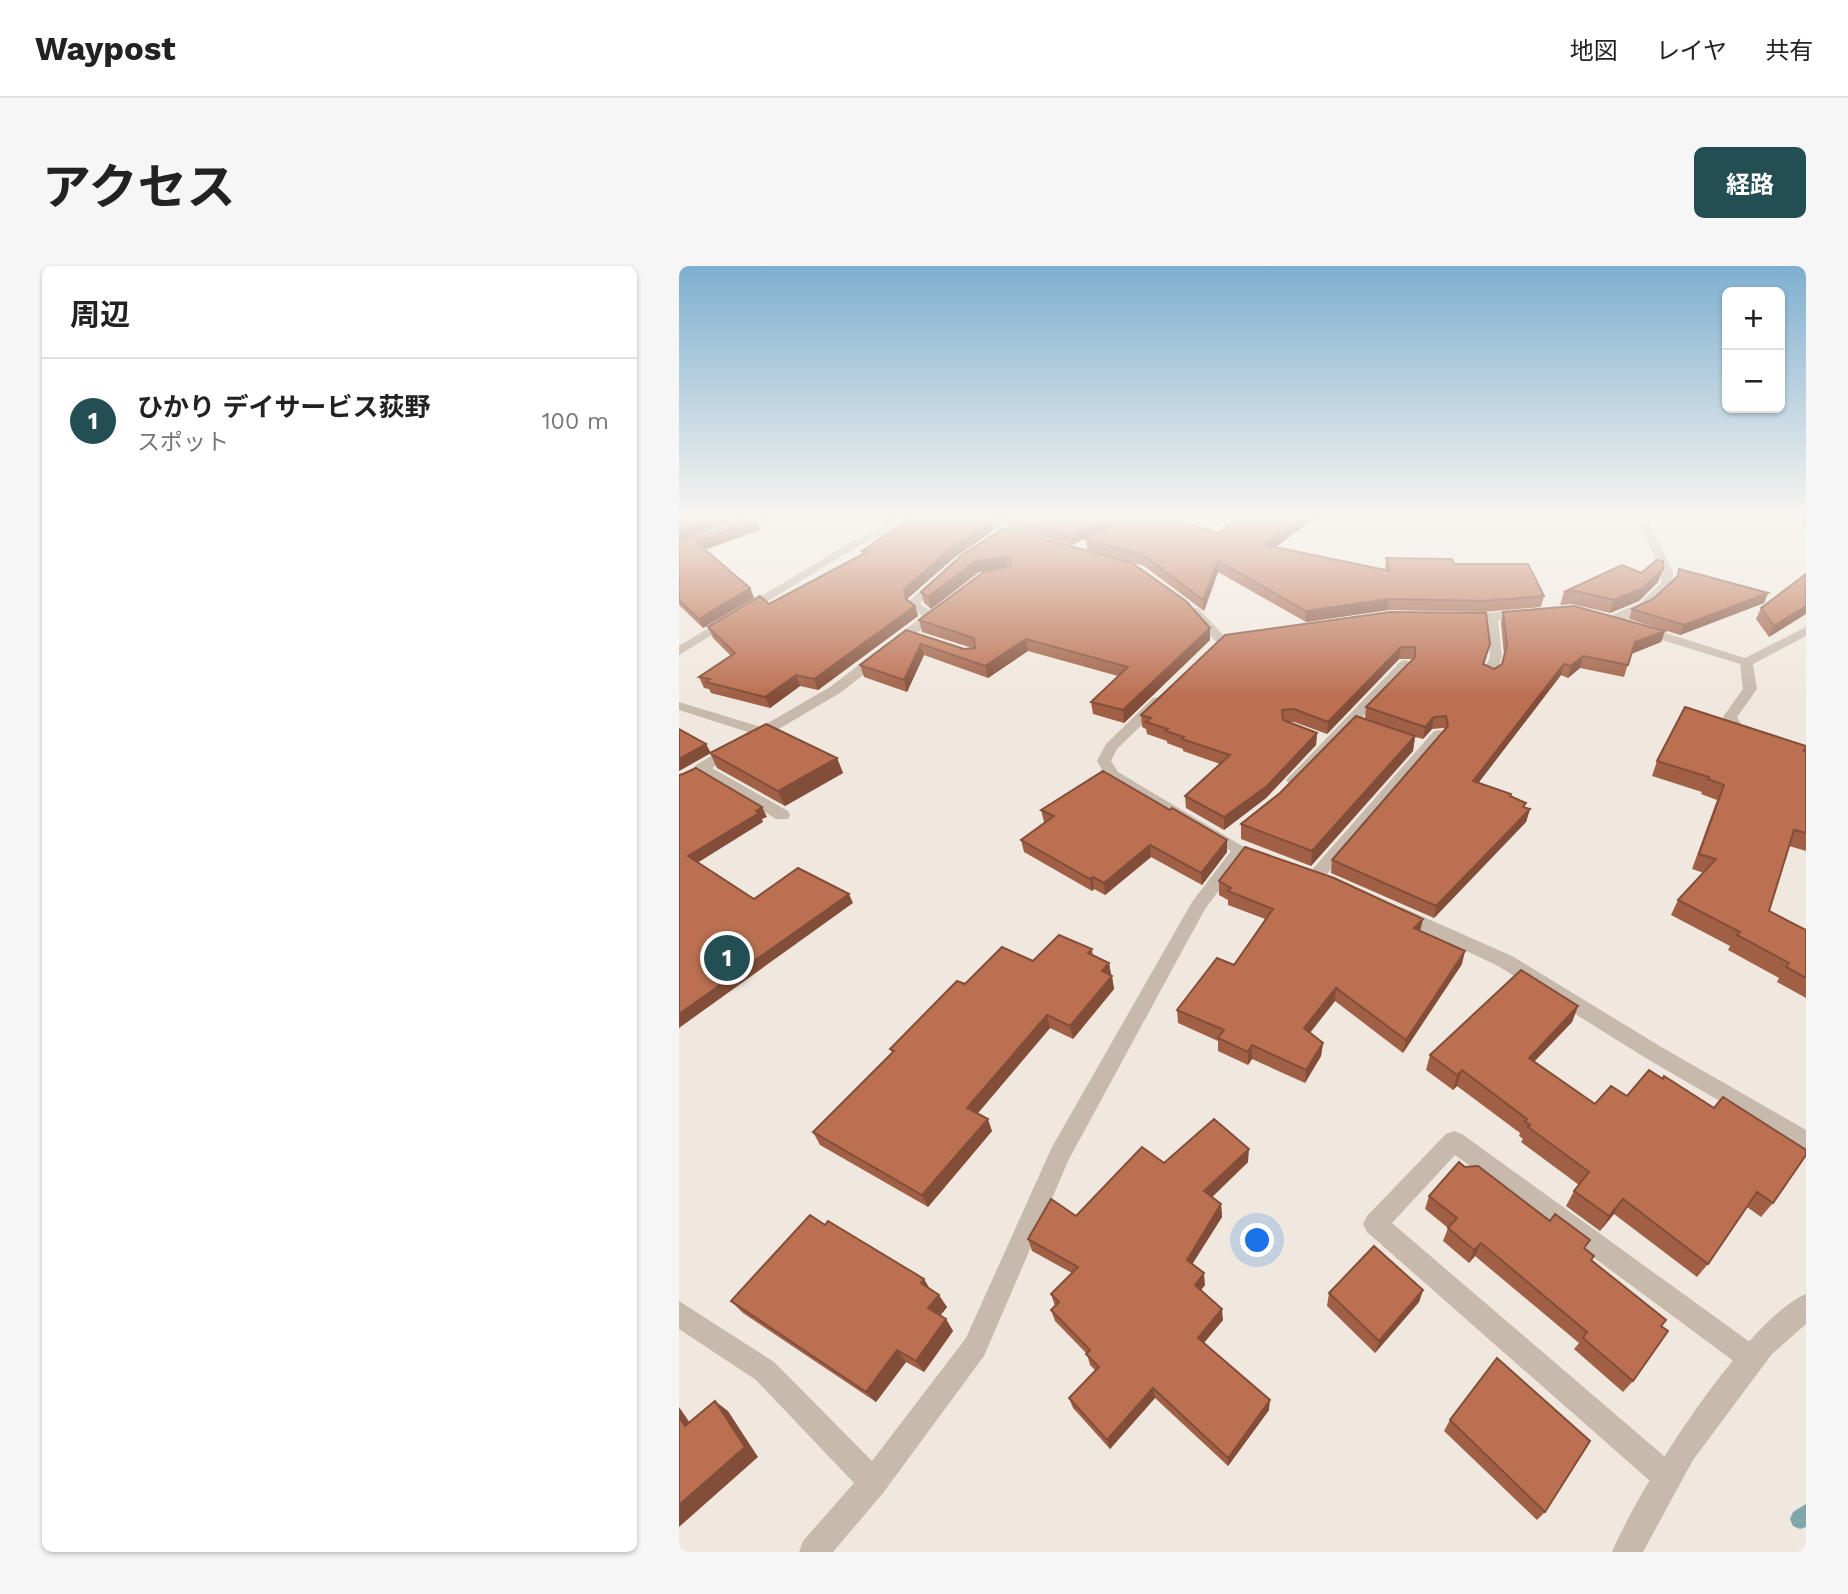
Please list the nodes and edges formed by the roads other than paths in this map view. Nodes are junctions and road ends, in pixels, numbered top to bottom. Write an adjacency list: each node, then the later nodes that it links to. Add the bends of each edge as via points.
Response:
1 (804, 575): 9 (street)
2 (944, 575): 16 (street, via 915,601 915,607 931,616 913,636)
3 (1667, 575): 11 (street, via 1667,584 1644,605 1604,619)
4 (1181, 601): 10 (street, via 1229,640)
5 (1546, 612): 7 (street)
6 (1447, 618): 7 (street)
7 (1492, 618): 13 (street, via 1496,656)
8 (1806, 631): 11 (street)
9 (679, 651)
10 (1203, 657)
11 (1746, 662): 18 (street, via 1750,689 1730,718 1739,732)
12 (1406, 664): 19 (street, via 1324,740)
13 (1490, 675)
14 (1167, 693): 28 (street, via 1111,747 1104,761 1112,775 1239,844 1198,906 1060,1154 975,1347)
15 (679, 706): 16 (street)
16 (763, 732): 20 (street, via 696,770)
17 (1439, 734): 21 (street, via 1309,874)
18 (1762, 740)
19 (1282, 793)
20 (782, 815)
21 (1340, 885)
22 (1378, 902): 23 (street, via 1505,961)
23 (1806, 1141)
24 (1806, 1307): 26 (street)
25 (679, 1314): 28 (street, via 765,1371)
26 (1752, 1359): 27 (street, via 1683,1450); 27 (street, via 1454,1141 1375,1224)
27 (1668, 1478): 30 (street)
28 (873, 1483): 29 (street)
29 (814, 1552)
30 (1627, 1552)

